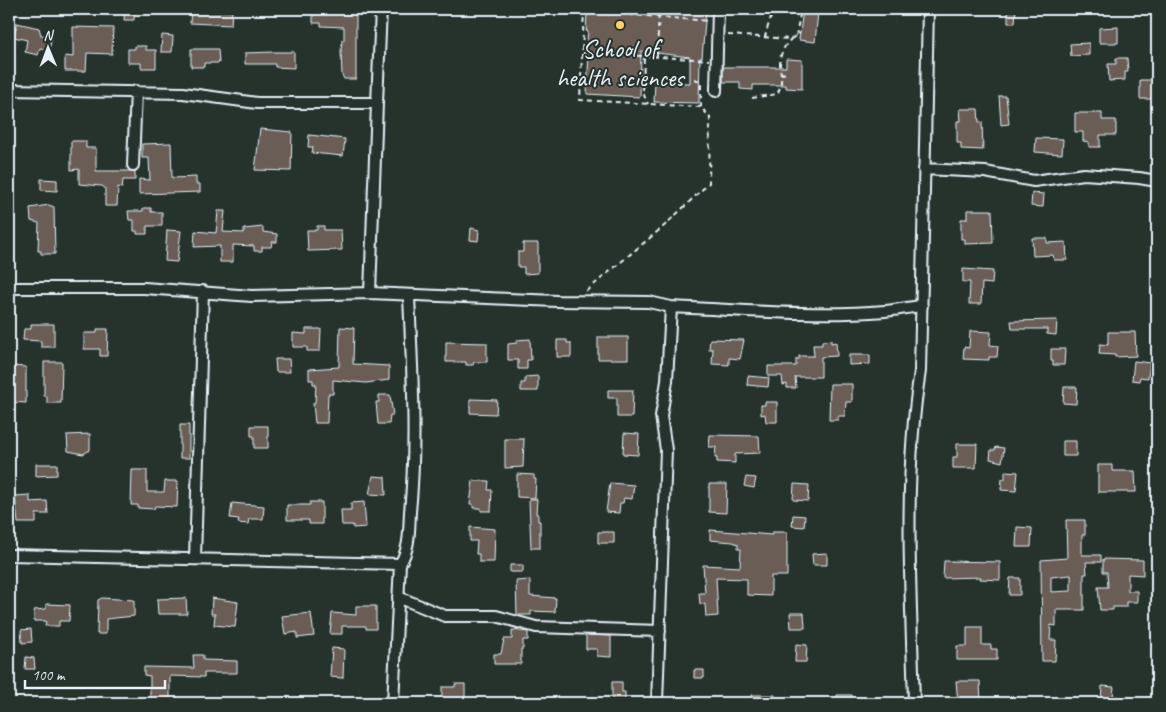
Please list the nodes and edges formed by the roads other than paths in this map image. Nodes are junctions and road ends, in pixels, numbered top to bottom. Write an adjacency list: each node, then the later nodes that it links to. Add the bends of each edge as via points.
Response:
1 (381, 9): 7 (street)
2 (718, 9): 4 (street)
3 (928, 9): 9 (street)
4 (716, 86)
5 (9, 90): 6 (street)
6 (136, 91): 7 (street, via 183,92 257,103); 8 (street)
7 (377, 104): 13 (street)
8 (133, 165)
9 (924, 169): 10 (street, via 985,172 1034,181 1084,174); 15 (street)
10 (1157, 181)
11 (9, 288): 12 (street)
12 (203, 291): 13 (street, via 252,296); 18 (street)
13 (370, 293): 14 (street)
14 (409, 296): 16 (street, via 649,302); 19 (street, via 412,491 407,547)
15 (922, 306): 16 (street, via 839,313); 24 (street, via 920,371 912,421 909,486)
16 (670, 307): 21 (street, via 662,416 666,450)
17 (9, 555): 18 (street)
18 (195, 559): 19 (street)
19 (400, 564): 20 (street)
20 (398, 597): 21 (street, via 445,616 496,616 536,627); 22 (street)
21 (660, 631): 23 (street)
22 (393, 703)
23 (657, 703)
24 (914, 703)

